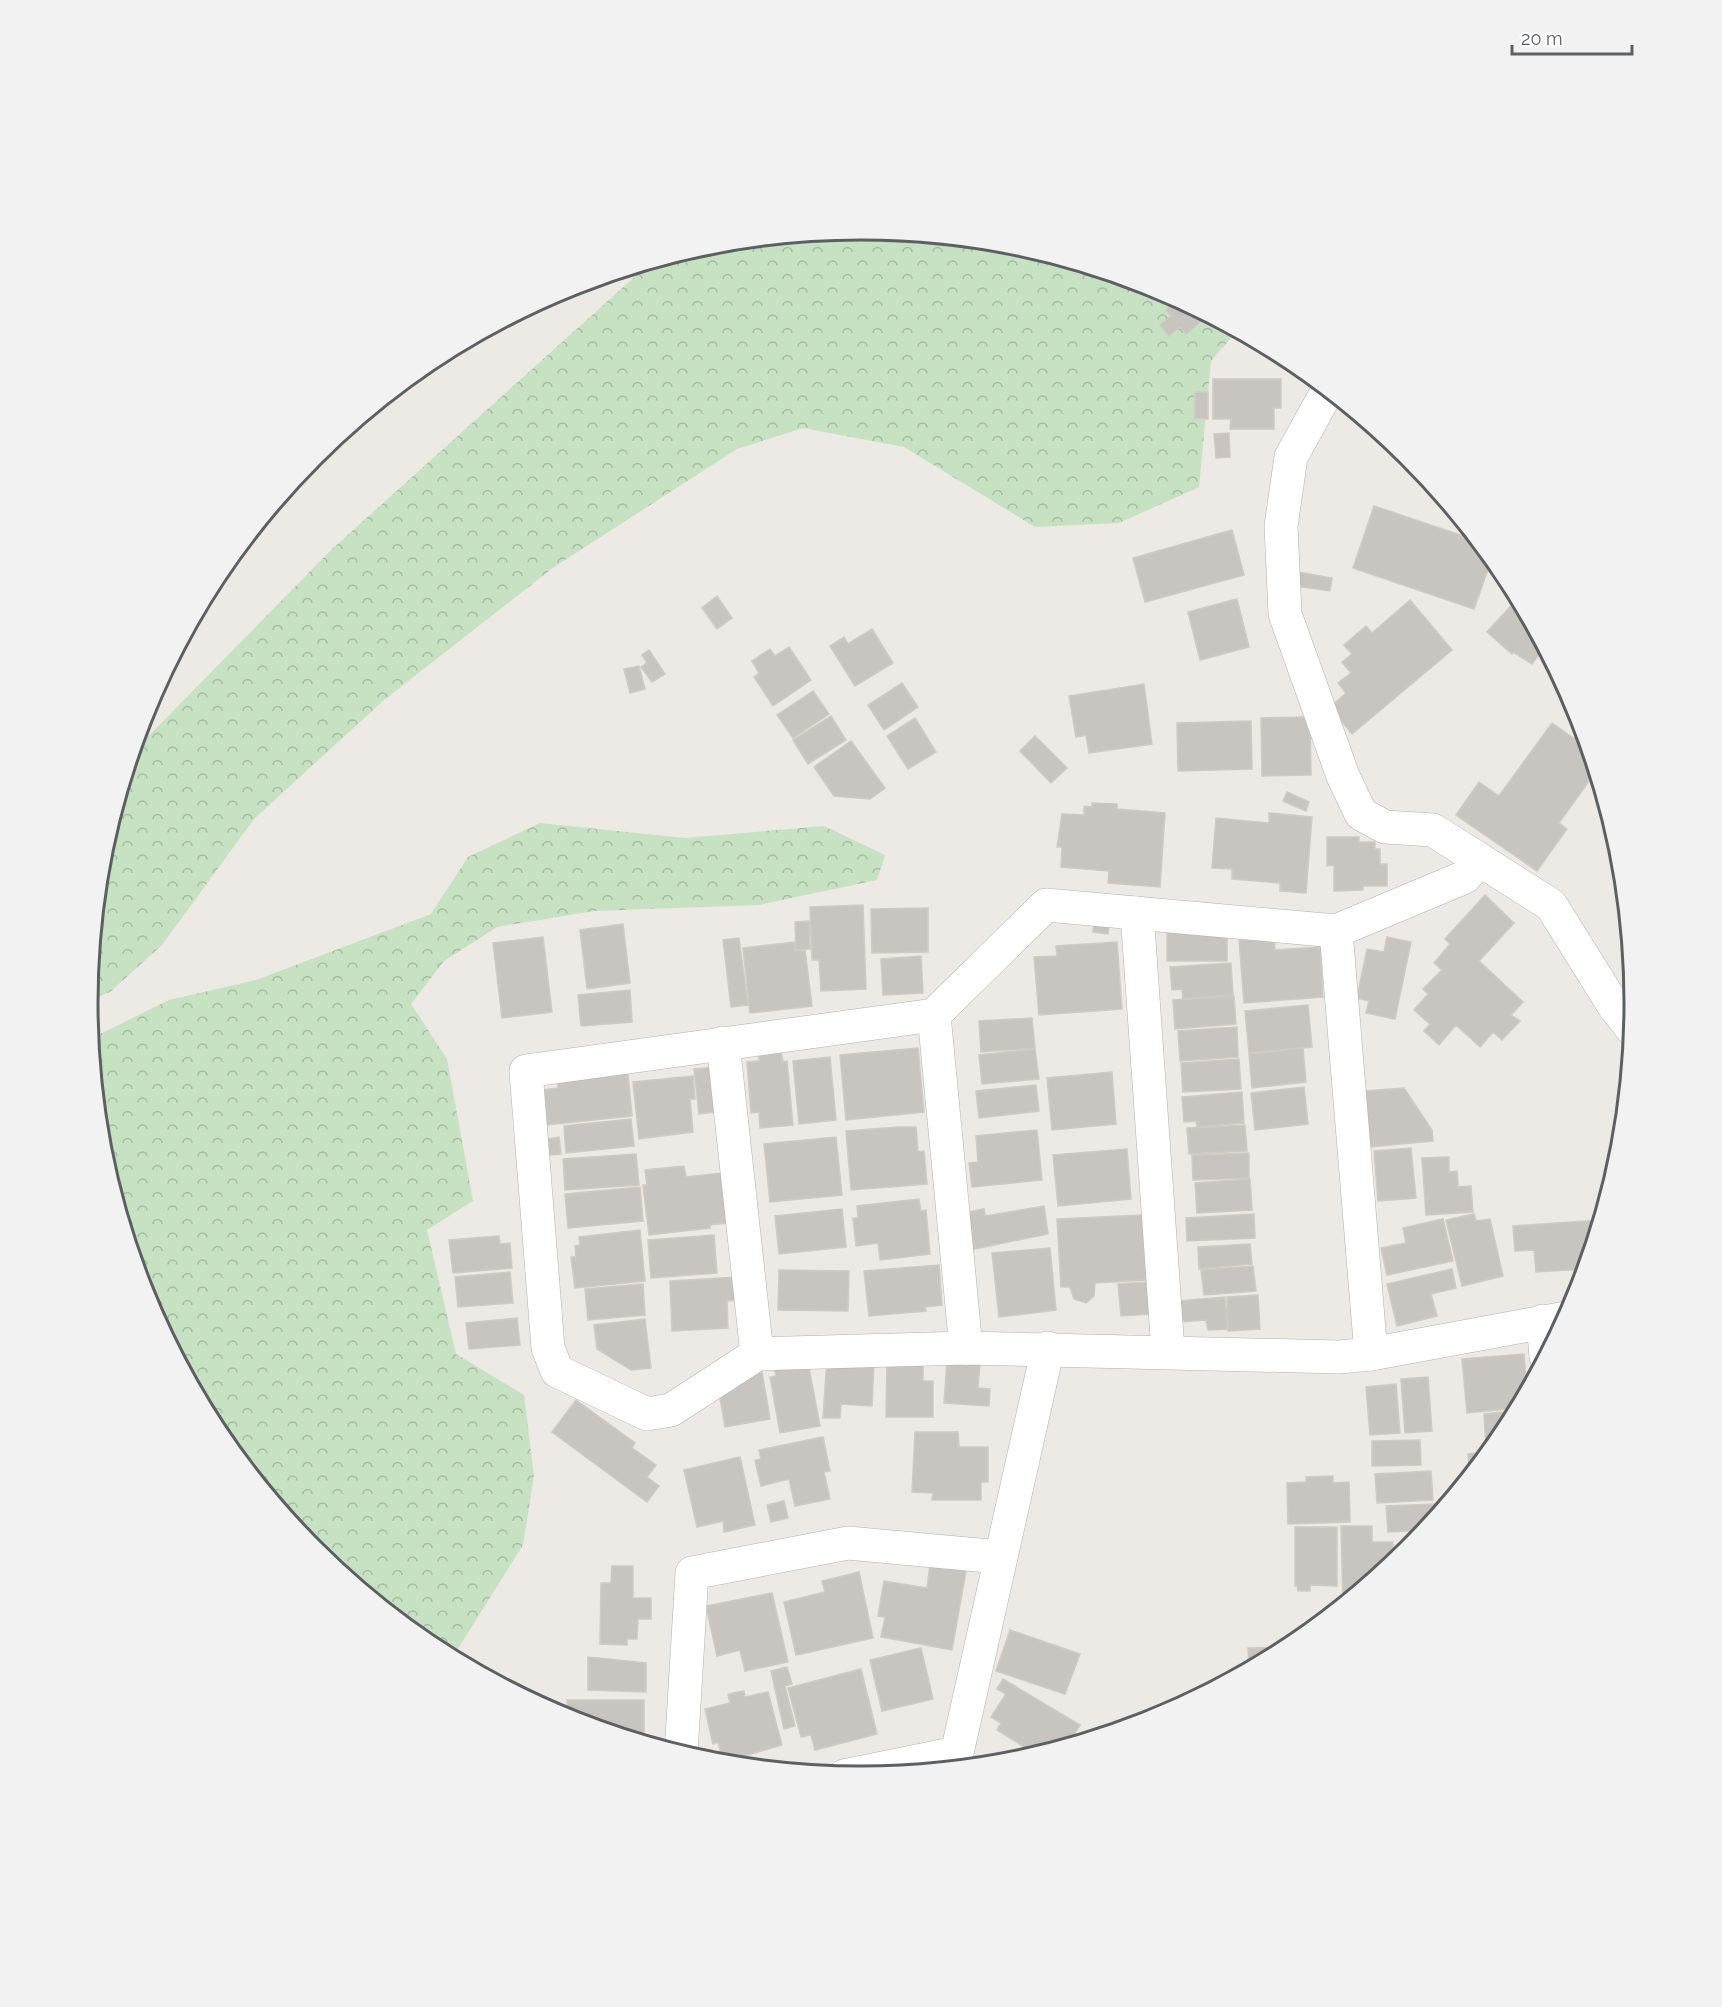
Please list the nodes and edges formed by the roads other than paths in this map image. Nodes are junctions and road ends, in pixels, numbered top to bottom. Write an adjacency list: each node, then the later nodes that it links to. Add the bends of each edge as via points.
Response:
1 (1324, 397): 2 (street, via 1291,457 1281,526 1285,614 1343,776 1361,814 1385,827 1433,830)
2 (1479, 859): 4 (street, via 1466,877); 6 (street, via 1551,905)
3 (1137, 913): 4 (street); 5 (street, via 1046,905); 11 (street)
4 (1336, 931): 13 (street)
5 (934, 1015): 7 (street); 9 (street)
6 (1624, 1018)
7 (723, 1042): 12 (street); 12 (street, via 526,1071 548,1348 557,1371 647,1414 671,1410)
8 (1555, 1319): 13 (street)
9 (966, 1348): 10 (street); 12 (street)
10 (1048, 1348): 11 (street); 14 (street)
11 (1168, 1351): 13 (street, via 1339,1357)
12 (758, 1354)
13 (1371, 1354)
14 (1000, 1557): 15 (street, via 848,1543 692,1573); 16 (street, via 957,1753)
15 (682, 1745)
16 (895, 1766)

